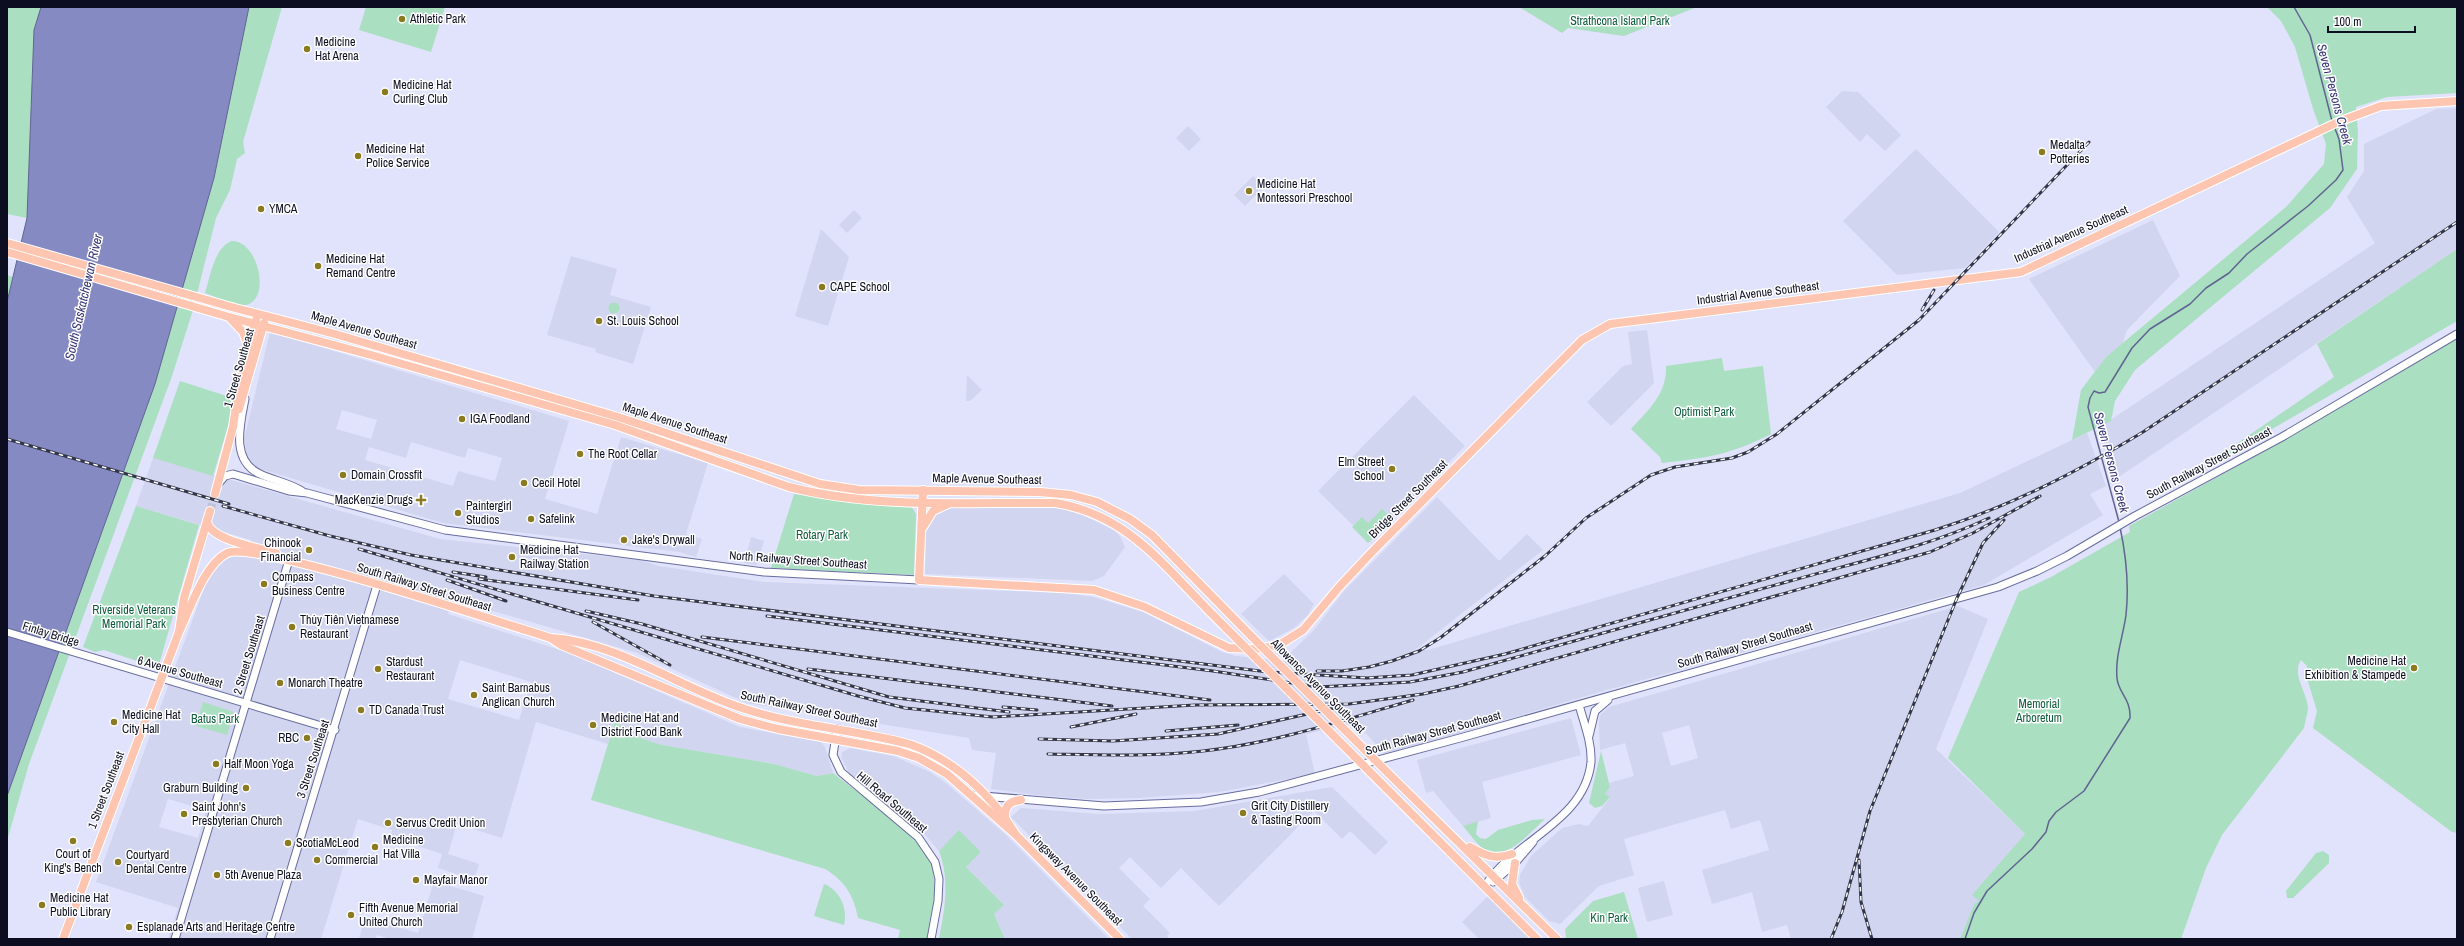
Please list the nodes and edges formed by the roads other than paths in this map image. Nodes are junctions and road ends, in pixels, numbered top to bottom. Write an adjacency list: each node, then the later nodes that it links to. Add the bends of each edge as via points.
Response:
1 (2457, 101): 10 (main road, Industrial Avenue Southeast, via 2382,106 2338,122 2021,272 1610,324)
2 (7, 242): 4 (main road, Maple Avenue Southeast)
3 (7, 252): 6 (main road, Maple Avenue Southeast)
4 (258, 314): 5 (main road, Maple Avenue Southeast); 7 (main road, 1 Street Southeast)
5 (266, 316): 8 (main road, 1 Street Southeast); 15 (main road, Maple Avenue Southeast, via 618,417 820,484 859,490)
6 (229, 317): 7 (main road, Maple Avenue Southeast); 11 (main road, via 243,332)
7 (254, 324): 8 (main road, Maple Avenue Southeast); 11 (main road, 1 Street Southeast)
8 (263, 326): 12 (main road, 1 Street Southeast); 18 (main road, Maple Avenue Southeast, via 615,425 789,487 857,500)
9 (2457, 334): 34 (street, South Railway Street Southeast, via 2282,437 2037,571 1998,587)
10 (1582, 340): 31 (main road, Bridge Street Southeast, via 1340,586 1303,630 1280,645)
11 (248, 349): 13 (main road, 1 Street Southeast)
12 (247, 387): 13 (main road, 1 Street Southeast); 16 (street, North Railway Street Southeast, via 239,436 239,447 244,459 260,475 292,485)
13 (233, 427): 14 (main road, 1 Street Southeast)
14 (218, 484): 16 (street, North Railway Street Southeast, via 225,476 233,474 289,491); 17 (main road, 1 Street Southeast)
15 (923, 490): 18 (main road); 21 (main road, Maple Avenue Southeast, via 1071,495 1097,502)
16 (302, 491): 26 (street, North Railway Street Southeast, via 445,530 764,572)
17 (215, 494)
18 (922, 502): 19 (main road, Maple Avenue Southeast); 24 (main road)
19 (961, 502): 23 (main road, Maple Avenue Southeast, via 1060,504 1081,508); 24 (main road, via 946,504 933,511 926,519)
20 (210, 511): 22 (main road, 1 Street Southeast)
21 (1130, 519): 47 (main road, Allowance Avenue Southeast, bridge, via 1162,544 1387,772)
22 (207, 520): 25 (main road, South Railway Street Southeast, via 209,529 214,534 277,553); 29 (main road, 1 Street Southeast, via 184,598)
23 (1116, 525): 51 (main road, Allowance Avenue Southeast, bridge, via 1141,542)
24 (921, 532): 26 (main road)
25 (289, 560): 27 (main road, South Railway Street Southeast); 29 (main road, South Railway Street Southeast, via 240,550 221,557 208,572); 35 (street, 2 Street Southeast)
26 (919, 580): 31 (main road, North Railway Street Southeast, via 1094,590 1146,607 1214,642)
27 (377, 585): 30 (main road, South Railway Street Southeast); 38 (street, 3 Street Southeast)
28 (7, 632): 32 (street, Finlay Bridge)
29 (178, 632): 33 (main road, 1 Street Southeast)
30 (552, 638): 37 (main road, South Railway Street Southeast, via 606,651 743,709); 39 (main road, South Railway Street Southeast, via 561,645 740,719 778,729)
31 (1240, 649)
32 (89, 657): 33 (street, 6 Avenue Southeast)
33 (162, 679): 35 (street, 6 Avenue Southeast); 53 (main road, 1 Street Southeast)
34 (1633, 689): 36 (street, South Railway Street Southeast); 40 (street, via 1597,707)
35 (247, 703): 38 (street, 6 Avenue Southeast); 54 (street, 2 Street Southeast)
36 (1579, 705): 40 (street); 43 (street, South Railway Street Southeast, via 1322,776 1225,798 1166,805 1104,806)
37 (837, 729): 39 (street, Hill Road Southeast); 42 (main road, South Railway Street Southeast, via 879,736 924,749 954,767)
38 (334, 730): 55 (street, 3 Street Southeast)
39 (835, 738): 41 (main road, South Railway Street Southeast, via 919,758 947,774); 56 (street, Hill Road Southeast, via 833,756 841,772 918,838 935,862 938,890)
40 (1588, 738): 46 (street, via 1591,761 1584,788 1565,813)
41 (971, 795): 42 (street, South Railway Street Southeast); 45 (main road, Kingsway Avenue Southeast)
42 (985, 795): 43 (street, South Railway Street Southeast); 44 (main road, Kingsway Avenue Southeast)
43 (1021, 800): 44 (main road, via 1013,800 1008,804 1005,810)
44 (1006, 818): 45 (main road, Kingsway Avenue Southeast)
45 (1016, 835): 57 (main road, Kingsway Avenue Southeast)
46 (1536, 838): 48 (street); 49 (street)
47 (1460, 841): 48 (main road, via 1488,857 1500,858); 50 (main road, Allowance Avenue Southeast)
48 (1512, 854): 50 (street)
49 (1515, 864): 50 (street); 52 (main road, via 1512,884)
50 (1495, 877): 51 (street); 52 (main road, Allowance Avenue Southeast)
51 (1485, 886): 58 (main road, Allowance Avenue Southeast)
52 (1522, 904): 59 (main road, Allowance Avenue Southeast)
53 (63, 939)
54 (174, 939)
55 (270, 939)
56 (931, 939)
57 (1120, 939)
58 (1537, 939)
59 (1558, 939)

